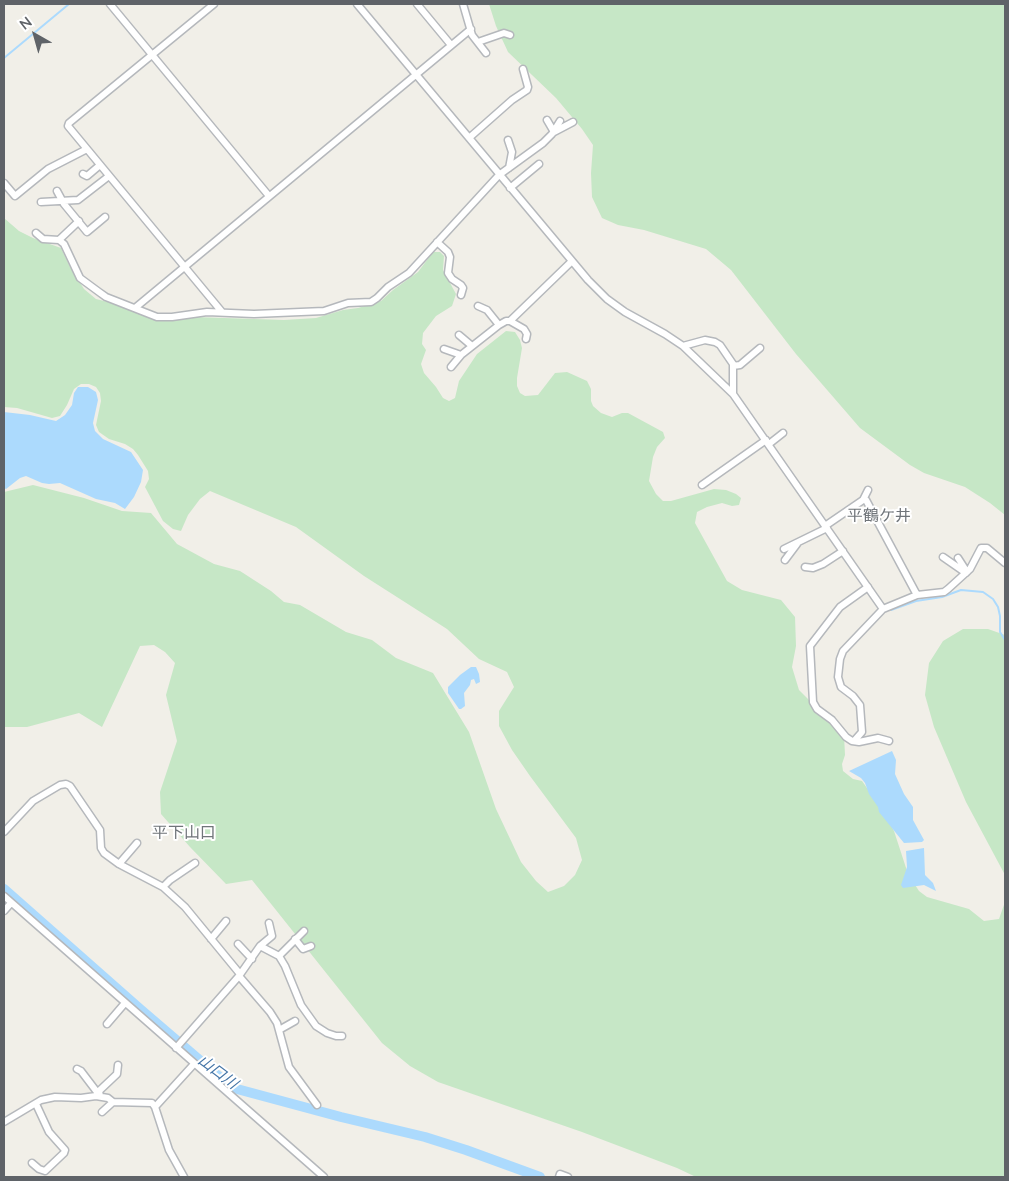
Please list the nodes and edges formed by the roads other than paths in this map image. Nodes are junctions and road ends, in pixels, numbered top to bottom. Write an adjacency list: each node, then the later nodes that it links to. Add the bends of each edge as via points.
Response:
1 (110, 4): 11 (street)
2 (214, 4): 11 (street)
3 (357, 4): 13 (street)
4 (417, 4): 9 (street)
5 (463, 4): 6 (street)
6 (471, 29): 8 (street); 9 (street)
7 (510, 35): 8 (street)
8 (478, 42): 10 (street)
9 (451, 45): 13 (street)
10 (486, 53)
11 (152, 55): 20 (street, via 69,124); 30 (street)
12 (523, 69): 18 (street, via 527,90)
13 (416, 74): 18 (street); 30 (street)
14 (547, 120): 17 (street)
15 (560, 121): 17 (street)
16 (573, 122): 17 (street)
17 (554, 132): 23 (street)
18 (469, 138): 25 (street)
19 (508, 140): 23 (street, via 512,152)
20 (87, 149): 22 (street); 27 (street, via 48,169 15,196)
21 (539, 164): 28 (street)
22 (100, 165): 24 (street, via 86,176); 26 (street)
23 (509, 168): 25 (street)
24 (84, 174)
25 (499, 175): 28 (street); 37 (street)
26 (109, 176): 32 (street, via 78,200); 39 (street)
27 (4, 183)
28 (510, 188): 38 (street)
29 (57, 191): 32 (street)
30 (269, 196): 39 (street)
31 (40, 202): 32 (street)
32 (63, 202): 34 (street)
33 (105, 217): 34 (street, via 87,232)
34 (79, 222): 36 (street)
35 (36, 233): 36 (street, via 42,239)
36 (60, 240): 42 (street, via 80,278 106,297)
37 (437, 242): 40 (street, via 450,256 448,273 461,285); 43 (street, via 410,273 371,302 324,311)
38 (571, 262): 44 (street); 49 (street, via 619,308)
39 (184, 267): 42 (street); 43 (street)
40 (462, 295)
41 (478, 306): 45 (street)
42 (135, 308): 43 (street, via 163,318)
43 (222, 312)
44 (510, 321): 45 (street); 47 (street, via 524,330)
45 (499, 325): 48 (street)
46 (459, 335): 48 (street)
47 (526, 339)
48 (472, 346): 52 (street)
49 (683, 346): 53 (street, via 705,340 715,342 725,351); 55 (street)
50 (760, 348): 53 (street, via 740,365)
51 (444, 349): 52 (street)
52 (460, 355): 54 (street)
53 (733, 366): 55 (street)
54 (451, 367)
55 (733, 394): 57 (street)
56 (783, 434): 57 (street)
57 (767, 442): 58 (street); 61 (street)
58 (702, 485)
59 (868, 490): 60 (street)
60 (863, 500): 61 (street); 72 (street, via 866,500)
61 (826, 527): 62 (street); 64 (street)
62 (797, 542): 63 (street); 67 (street)
63 (784, 549)
64 (843, 552): 69 (street, via 818,566); 71 (street)
65 (943, 557): 70 (street)
66 (958, 558): 70 (street)
67 (785, 560)
68 (1005, 563): 70 (street, via 987,548 981,548)
69 (805, 567)
70 (966, 572): 72 (street, via 944,592)
71 (868, 587): 73 (street); 75 (street, via 840,607 810,646 814,704)
72 (917, 595): 73 (street)
73 (883, 609): 75 (street, via 843,651 840,659 838,677 841,687 860,705 862,732)
74 (889, 741): 75 (street, via 878,738)
75 (854, 742)
76 (4, 832): 79 (street, via 33,801 66,784 73,789 100,830 104,853)
77 (137, 843): 79 (street)
78 (194, 863): 80 (street)
79 (119, 864): 80 (street)
80 (163, 887): 87 (street)
81 (4, 896): 82 (street)
82 (11, 903): 83 (street); 95 (street)
83 (4, 911)
84 (226, 921): 87 (street)
85 (269, 923): 90 (street, via 272,936)
86 (304, 931): 88 (street)
87 (211, 938): 94 (street)
88 (295, 940): 91 (street, via 303,949); 92 (street)
89 (238, 944): 93 (street)
90 (260, 946): 92 (street); 93 (street)
91 (311, 946)
92 (279, 956): 99 (street, via 311,1020 327,1033)
93 (252, 959): 94 (street)
94 (239, 975): 98 (street, via 270,1012); 100 (street)
95 (125, 1003): 97 (street); 100 (street)
96 (295, 1021): 98 (street)
97 (107, 1024)
98 (278, 1030): 107 (street, via 289,1067)
99 (342, 1036)
100 (177, 1047): 101 (street)
101 (194, 1064): 108 (street); 114 (street)
102 (118, 1065): 104 (street, via 117,1074 99,1091)
103 (77, 1069): 104 (street)
104 (100, 1096): 105 (street); 106 (street, via 55,1097)
105 (113, 1102): 108 (street, via 144,1102); 109 (street)
106 (36, 1104): 110 (street); 111 (street, via 49,1132 64,1153 45,1171)
107 (317, 1105)
108 (155, 1107): 113 (street, via 169,1150)
109 (102, 1112)
110 (4, 1122)
111 (32, 1163)
112 (559, 1176): 115 (street)
113 (184, 1177)
114 (324, 1177)
115 (568, 1177)

